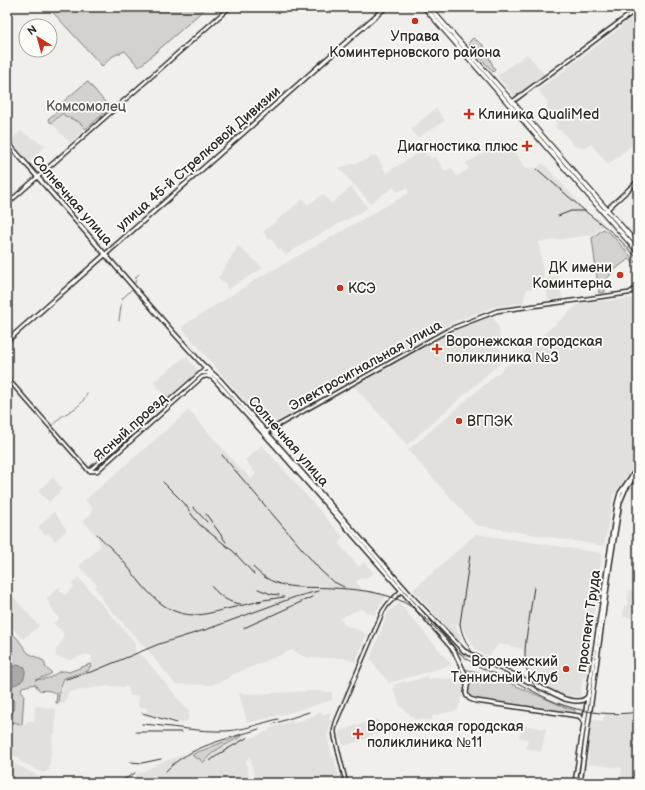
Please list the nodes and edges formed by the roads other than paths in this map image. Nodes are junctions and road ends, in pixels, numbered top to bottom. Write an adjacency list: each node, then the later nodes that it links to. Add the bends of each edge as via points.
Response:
1 (230, 7): 11 (street)
2 (386, 7): 17 (main road, улица 45-й Стрелковой Дивизии)
3 (424, 7): 8 (main road)
4 (429, 7): 8 (main road)
5 (629, 7): 6 (street)
6 (633, 12): 7 (street); 9 (street)
7 (638, 18)
8 (481, 69): 9 (main road); 14 (main road)
9 (512, 102): 14 (main road)
10 (7, 142): 11 (main road, Солнечная улица)
11 (38, 176): 13 (street); 17 (main road, Солнечная улица)
12 (638, 181): 14 (street)
13 (7, 204)
14 (605, 211): 15 (main road); 16 (main road)
15 (638, 245)
16 (638, 252)
17 (106, 254): 19 (main road, улица 45-й Стрелковой Дивизии); 20 (main road, Солнечная улица)
18 (638, 287): 24 (street, Электросигнальная улица, via 629,293 489,313 450,329)
19 (7, 341)
20 (204, 366): 21 (street, Ясный проезд, via 204,371); 24 (main road, Солнечная улица, via 215,374)
21 (200, 374): 23 (street, via 208,373); 25 (street, Ясный проезд)
22 (7, 378): 28 (street)
23 (213, 378): 24 (main road, Солнечная улица); 26 (street, Ясный проезд, via 202,377)
24 (265, 433): 31 (main road, Солнечная улица); 32 (main road, Солнечная улица)
25 (107, 455): 26 (street); 28 (street, Ясный проезд)
26 (105, 463): 28 (street, Ясный проезд, via 97,471)
27 (638, 467): 30 (main road, проспект Труда, via 618,499)
28 (89, 471)
29 (638, 471): 30 (main road, проспект Труда, via 620,502)
30 (611, 548): 35 (main road, проспект Труда)
31 (405, 588): 32 (street); 33 (main road, Солнечная улица)
32 (401, 591): 34 (main road, Солнечная улица); 38 (street, via 383,611 336,722 335,738)
33 (426, 611): 34 (main road); 36 (main road, Солнечная улица, via 469,654 565,698 580,701)
34 (422, 615): 37 (main road, Солнечная улица, via 455,653 468,680 466,693 470,700 578,716)
35 (600, 625): 36 (main road, проспект Труда); 40 (main road, проспект Труда)
36 (589, 695): 37 (main road, проспект Труда)
37 (584, 723): 39 (main road, проспект Труда)
38 (346, 783)
39 (575, 783)
40 (580, 783)

